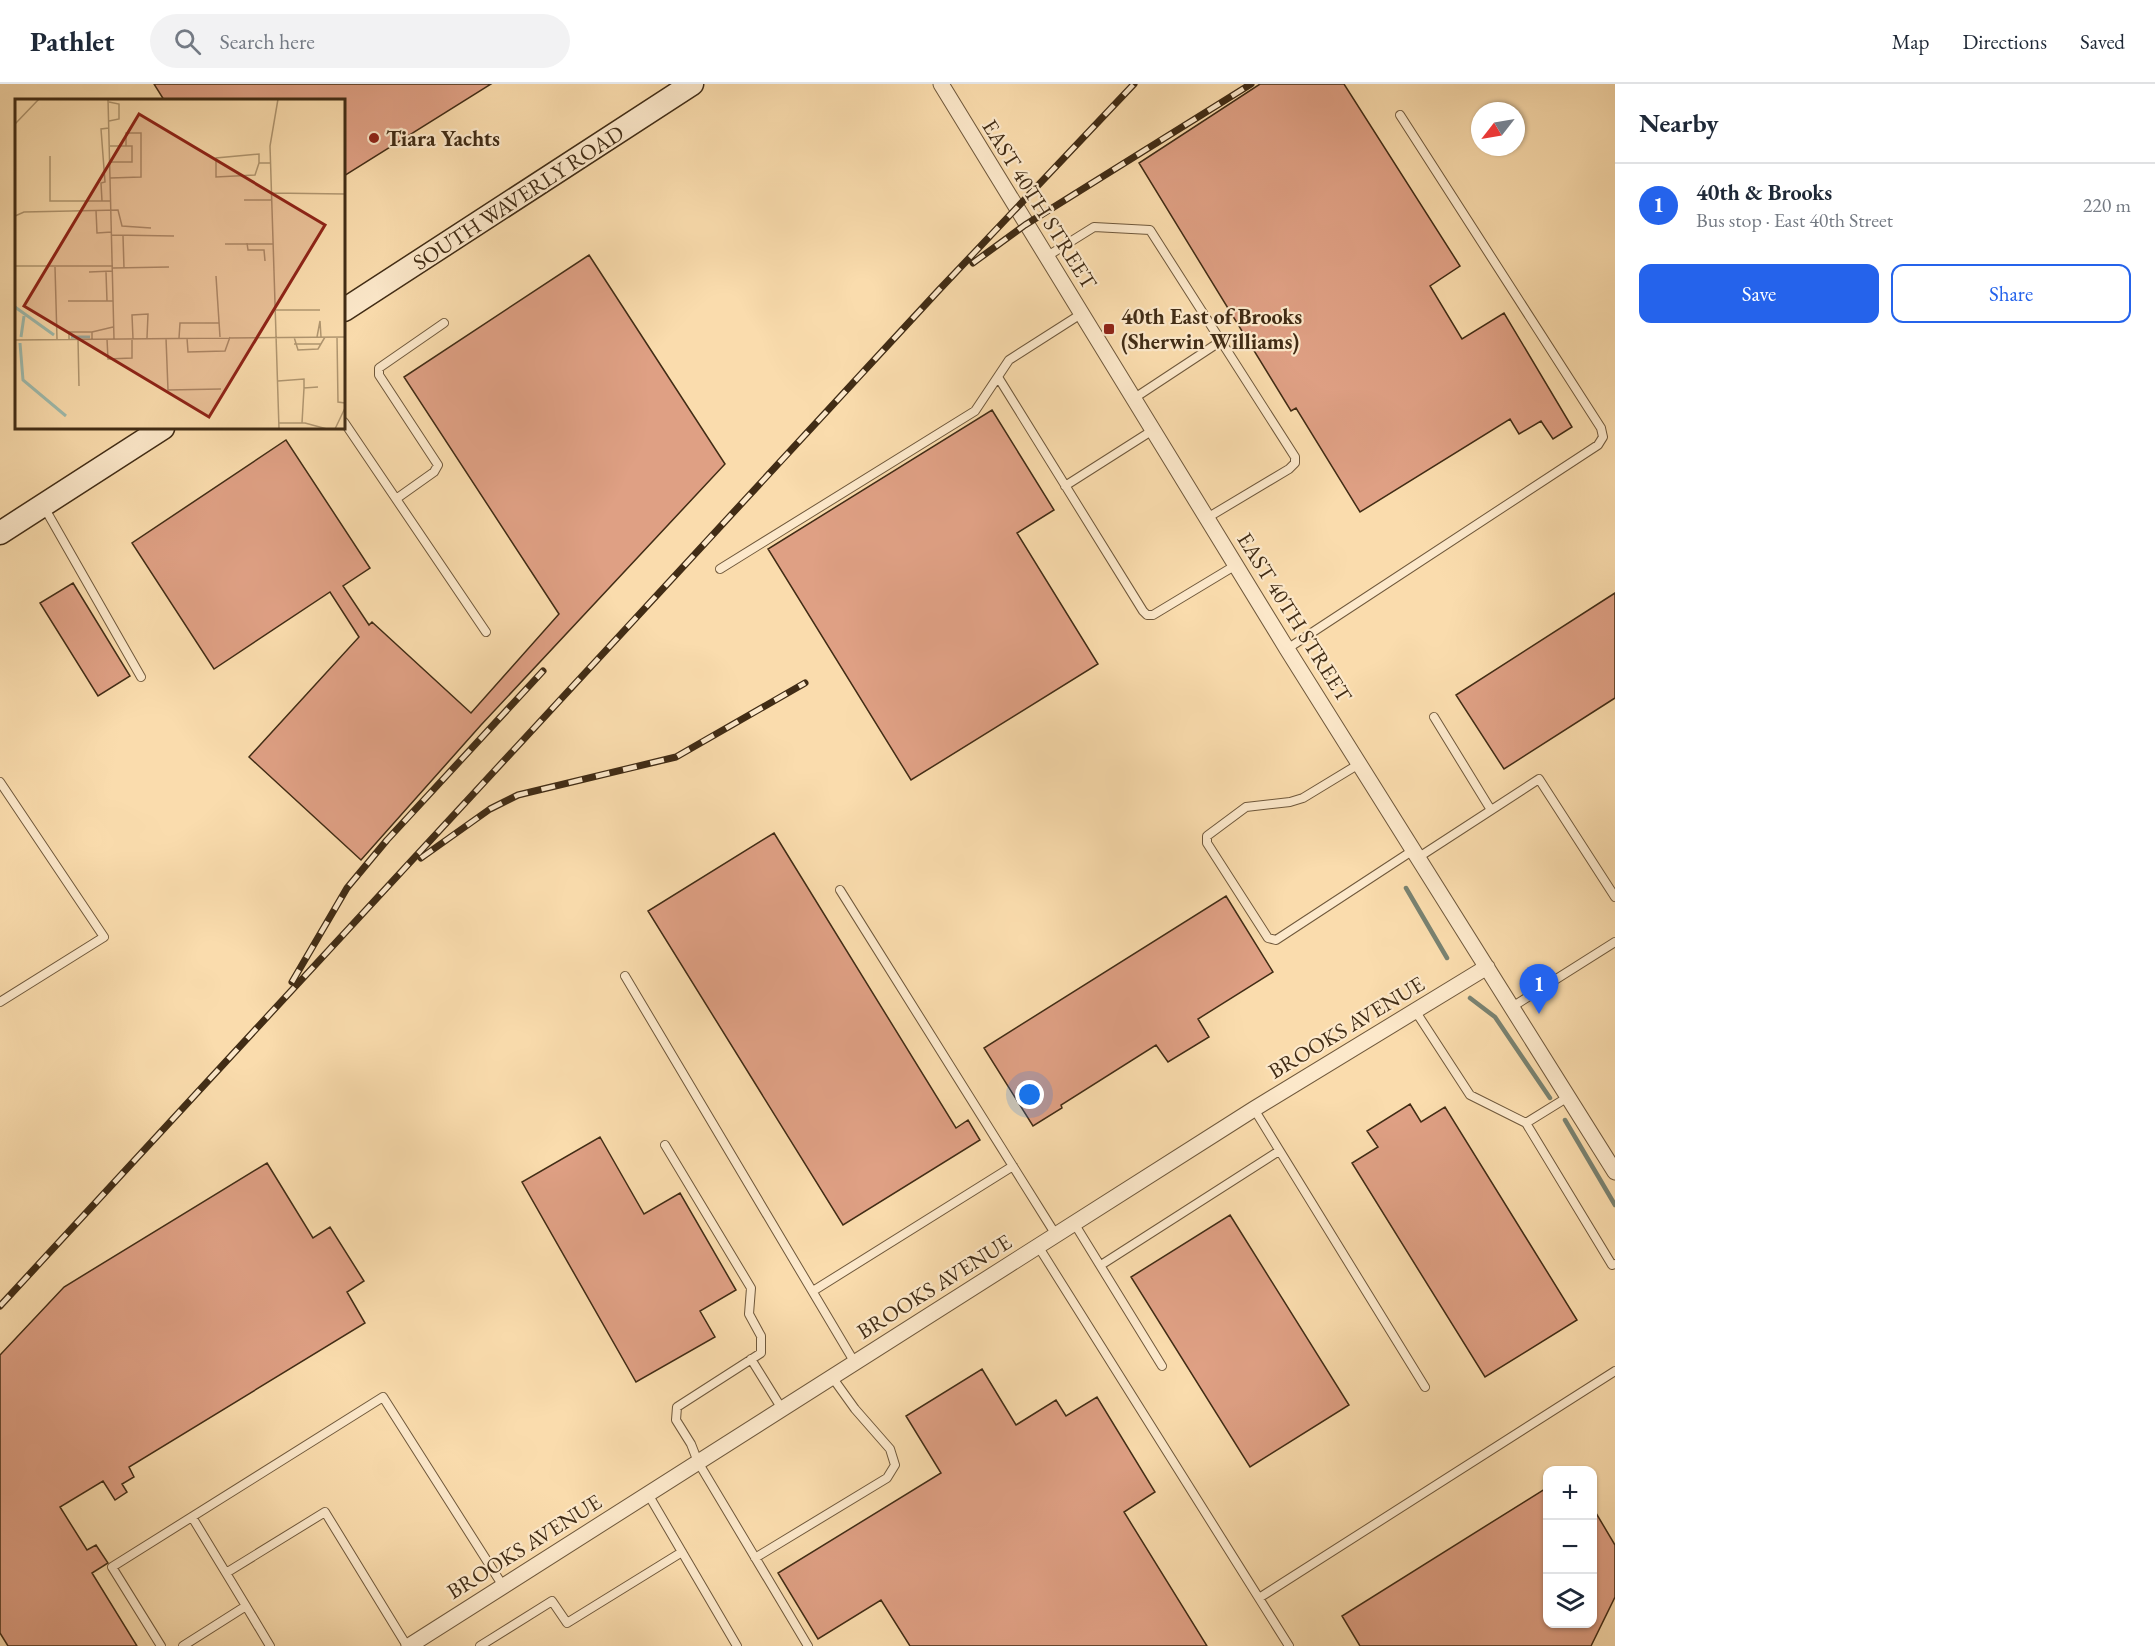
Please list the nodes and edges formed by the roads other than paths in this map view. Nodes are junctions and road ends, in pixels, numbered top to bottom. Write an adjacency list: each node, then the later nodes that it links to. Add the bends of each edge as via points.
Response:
1 (692, 84): 5 (main road, SOUTH WAVERLY ROAD)
2 (941, 84): 4 (street, EAST 40TH STREET)
3 (1400, 115): 22 (lane, via 1601,428 1603,437 1599,445)
4 (1046, 257): 6 (street, EAST 40TH STREET); 8 (lane, via 1094,227 1150,230)
5 (345, 309)
6 (1081, 314): 9 (lane, via 1009,360); 10 (street, EAST 40TH STREET)
7 (444, 323): 15 (lane, via 379,368 379,375 438,465)
8 (1221, 340): 10 (lane); 17 (lane, via 1295,457 1289,469)
9 (998, 378): 14 (lane); 20 (lane, via 975,411)
10 (1133, 399): 13 (street, EAST 40TH STREET)
11 (345, 423): 15 (lane)
12 (161, 429): 16 (main road)
13 (1153, 430): 14 (lane); 17 (street, EAST 40TH STREET)
14 (1065, 486): 19 (lane, via 1147,615)
15 (396, 499): 21 (lane)
16 (43, 505): 18 (main road); 23 (lane)
17 (1207, 518): 19 (street, EAST 40TH STREET)
18 (0, 533)
19 (1236, 565): 22 (street, EAST 40TH STREET)
20 (720, 569)
21 (486, 632)
22 (1287, 649): 25 (street, EAST 40TH STREET)
23 (141, 677)
24 (1434, 717): 27 (lane)
25 (1360, 764): 28 (street, EAST 40TH STREET); 28 (lane, via 1303,798 1246,807 1207,836 1207,843 1272,940)
26 (0, 782): 34 (lane, via 104,937)
27 (1491, 810): 28 (lane); 30 (lane, via 1539,779)
28 (1417, 853): 32 (street, EAST 40TH STREET)
29 (840, 890): 42 (lane)
30 (1615, 897)
31 (1615, 942): 35 (lane)
32 (1487, 968): 35 (street, EAST 40TH STREET); 36 (street, BROOKS AVENUE)
33 (625, 976): 49 (lane)
34 (0, 1002)
35 (1512, 1007): 37 (street, EAST 40TH STREET)
36 (1416, 1012): 38 (street, BROOKS AVENUE); 39 (lane, via 1470,1095)
37 (1568, 1097): 39 (lane); 43 (street, EAST 40TH STREET)
38 (1254, 1110): 41 (lane); 44 (street, BROOKS AVENUE)
39 (1526, 1123): 47 (lane, via 1612,1265)
40 (665, 1145): 50 (lane, via 751,1288 749,1314 762,1336 761,1353)
41 (1279, 1151): 48 (lane); 55 (lane)
42 (1013, 1166): 45 (lane); 49 (lane)
43 (1615, 1172)
44 (1074, 1223): 45 (street, BROOKS AVENUE); 48 (lane)
45 (1056, 1235): 46 (street, BROOKS AVENUE)
46 (1038, 1246): 51 (street, BROOKS AVENUE); 64 (lane)
47 (1615, 1264)
48 (1101, 1265): 52 (lane)
49 (813, 1292): 51 (lane)
50 (751, 1359): 56 (lane); 57 (lane, via 677,1407 676,1420)
51 (855, 1363): 54 (street, BROOKS AVENUE)
52 (1162, 1366)
53 (1615, 1371): 64 (lane)
54 (832, 1377): 56 (street, BROOKS AVENUE); 61 (lane, via 890,1449 895,1465 887,1478)
55 (1425, 1387)
56 (782, 1409): 57 (street, BROOKS AVENUE)
57 (698, 1462): 58 (street, BROOKS AVENUE); 61 (lane)
58 (648, 1494): 60 (lane); 63 (street, BROOKS AVENUE)
59 (192, 1517): 62 (lane); 63 (lane, via 383,1398); 66 (lane, via 112,1567)
60 (682, 1552): 70 (lane, via 567,1623 552,1601); 71 (lane)
61 (755, 1558): 72 (lane)
62 (226, 1573): 65 (lane); 69 (lane, via 325,1512)
63 (503, 1586): 69 (street, BROOKS AVENUE)
64 (1259, 1598): 73 (lane)
65 (246, 1606): 67 (lane); 68 (lane)
66 (161, 1646)
67 (183, 1646)
68 (270, 1646)
69 (408, 1646)
70 (480, 1646)
71 (737, 1646)
72 (808, 1646)
73 (1289, 1646)

